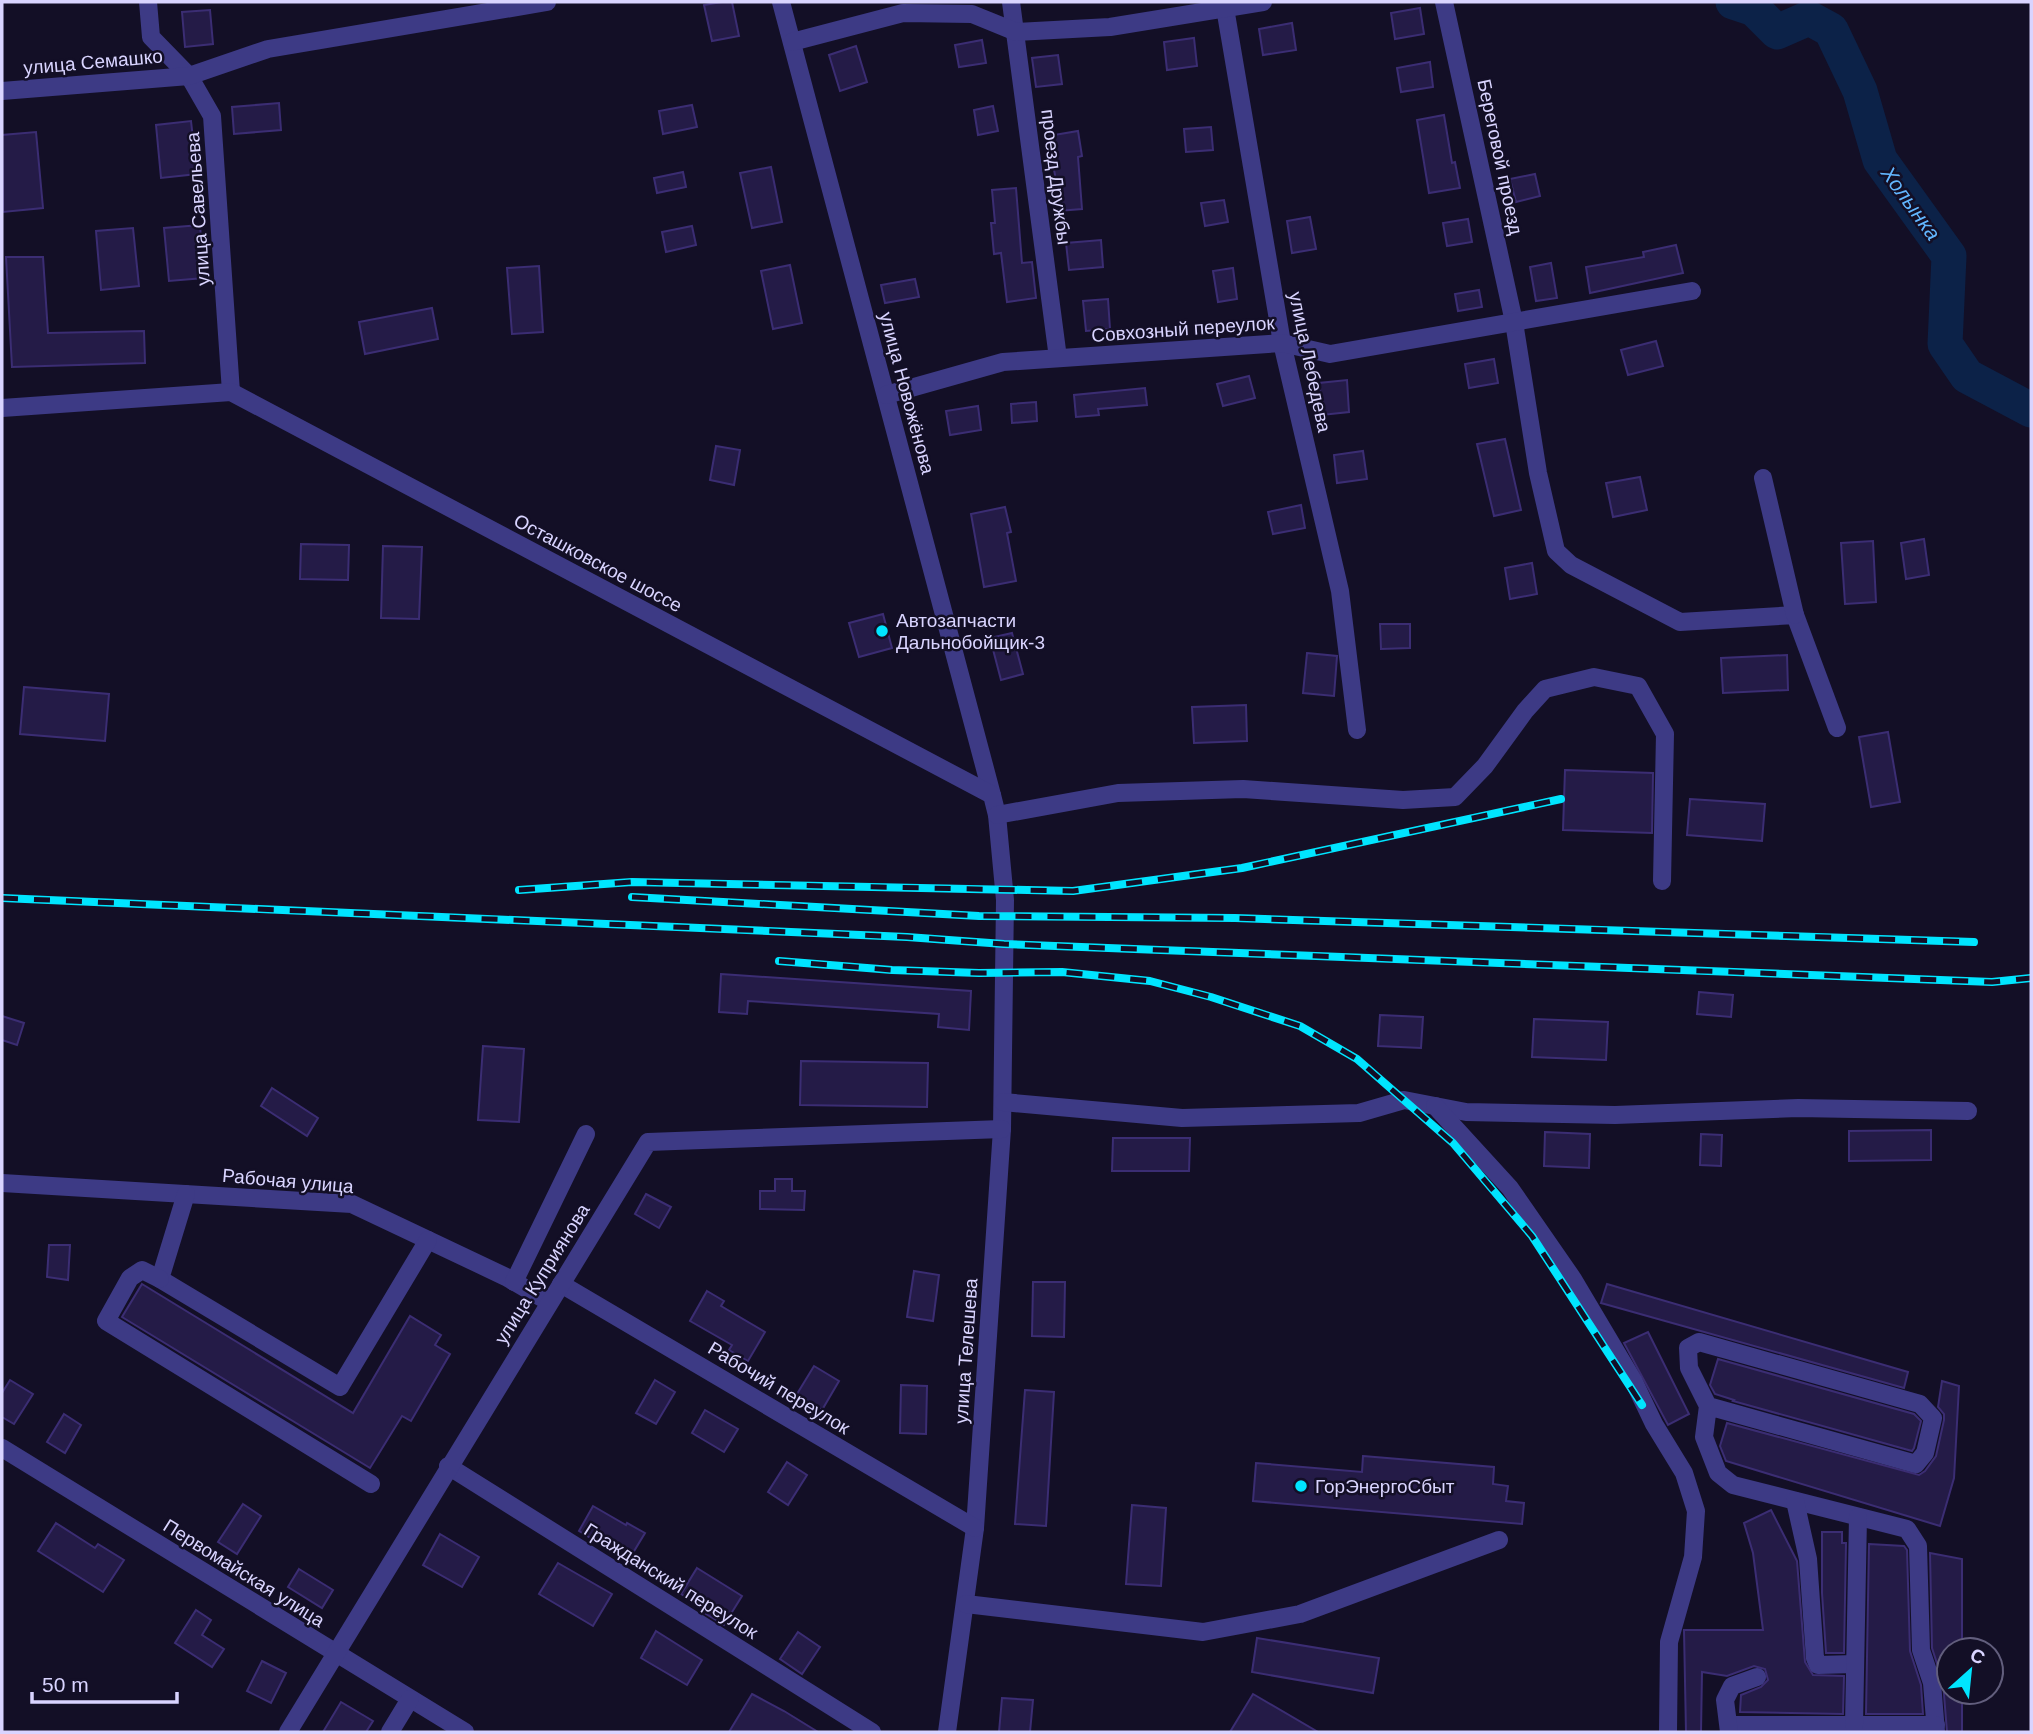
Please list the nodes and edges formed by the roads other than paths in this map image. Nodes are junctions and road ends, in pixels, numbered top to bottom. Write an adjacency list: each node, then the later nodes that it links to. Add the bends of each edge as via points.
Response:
1 (148, 2): 10 (street, улица Савельева, via 151,37)
2 (547, 2): 10 (street, улица Семашко, via 268,49)
3 (781, 2): 9 (street, улица Новожёнова)
4 (1011, 2): 8 (street, проезд Дружбы)
5 (1263, 2): 7 (street)
6 (1444, 2): 13 (street, Береговой проезд)
7 (1224, 5): 8 (street, via 1110,27); 14 (street, улица Лебедева)
8 (1016, 32): 9 (street, via 972,14 903,13); 15 (street, проезд Дружбы)
9 (792, 42): 17 (street, улица Новожёнова)
10 (189, 76): 11 (street, улица Семашко); 16 (street, улица Савельева, via 212,116)
11 (2, 91)
12 (1692, 291): 13 (street, Совхозный переулок)
13 (1514, 322): 14 (street, Совхозный переулок, via 1329,354); 20 (street, Береговой проезд, via 1538,473 1556,551 1571,565 1680,622)
14 (1282, 343): 15 (street, Совхозный переулок); 22 (street, улица Лебедева, via 1340,591)
15 (1058, 358): 17 (street, Совхозный переулок, via 1003,362)
16 (231, 392): 18 (street); 23 (street, Осташковское шоссе)
17 (886, 395): 23 (street, улица Новожёнова)
18 (2, 408)
19 (1763, 478): 20 (street)
20 (1795, 615): 21 (street)
21 (1837, 728)
22 (1357, 730)
23 (992, 795): 24 (street)
24 (997, 815): 25 (street, via 1118,793 1243,789 1402,800 1455,797 1545,689 1594,677 1638,686 1665,734); 26 (street, улица Телешева, via 1005,900)
25 (1662, 881)
26 (1003, 1102): 27 (street, via 1182,1118 1359,1113 1404,1100); 29 (street, улица Телешева)
27 (1434, 1106): 28 (street, via 1465,1112 1615,1115 1798,1108); 59 (street, via 1510,1188 1573,1279 1684,1473 1696,1523 1693,1557 1669,1642)
28 (1968, 1111)
29 (1002, 1129): 36 (street, улица Куприянова, via 648,1142); 44 (street, улица Телешева)
30 (586, 1134): 35 (street)
31 (2, 1183): 32 (street, Рабочая улица)
32 (186, 1194): 33 (street, Рабочая улица, via 352,1204); 34 (street)
33 (428, 1240): 34 (street, via 340,1387); 35 (street, Рабочая улица)
34 (160, 1279): 41 (street, via 142,1270 130,1278 106,1321)
35 (514, 1282): 37 (street, Рабочая улица)
36 (561, 1283): 37 (street, улица Куприянова); 44 (street, Рабочий переулок)
37 (549, 1302): 40 (street, улица Куприянова)
38 (1708, 1406): 38 (street, via 1916,1464 1925,1453 1933,1418 1920,1404 1699,1342 1688,1348 1689,1368); 42 (street, via 1704,1437 1718,1473 1733,1485)
39 (2, 1448): 47 (street, Первомайская улица)
40 (448, 1466): 47 (street, улица Куприянова); 57 (street, Гражданский переулок)
41 (371, 1484)
42 (1795, 1501): 43 (street); 48 (street, via 1808,1559 1815,1658 1818,1665)
43 (1858, 1517): 48 (street); 52 (street, via 1907,1529 1918,1546 1921,1650 1932,1683)
44 (975, 1528): 46 (street, улица Телешева)
45 (1499, 1540): 46 (street, via 1300,1614 1203,1632)
46 (966, 1604): 58 (street, улица Телешева)
47 (335, 1654): 50 (street, Первомайская улица); 54 (street, улица Куприянова)
48 (1855, 1664): 51 (street)
49 (1757, 1677): 53 (street, via 1731,1686 1725,1700)
50 (410, 1699): 55 (street); 56 (street, Первомайская улица)
51 (1854, 1725): 52 (street); 53 (street)
52 (1936, 1728)
53 (1729, 1729)
54 (288, 1732)
55 (390, 1732)
56 (465, 1732)
57 (872, 1732)
58 (947, 1732)
59 (1668, 1732)

